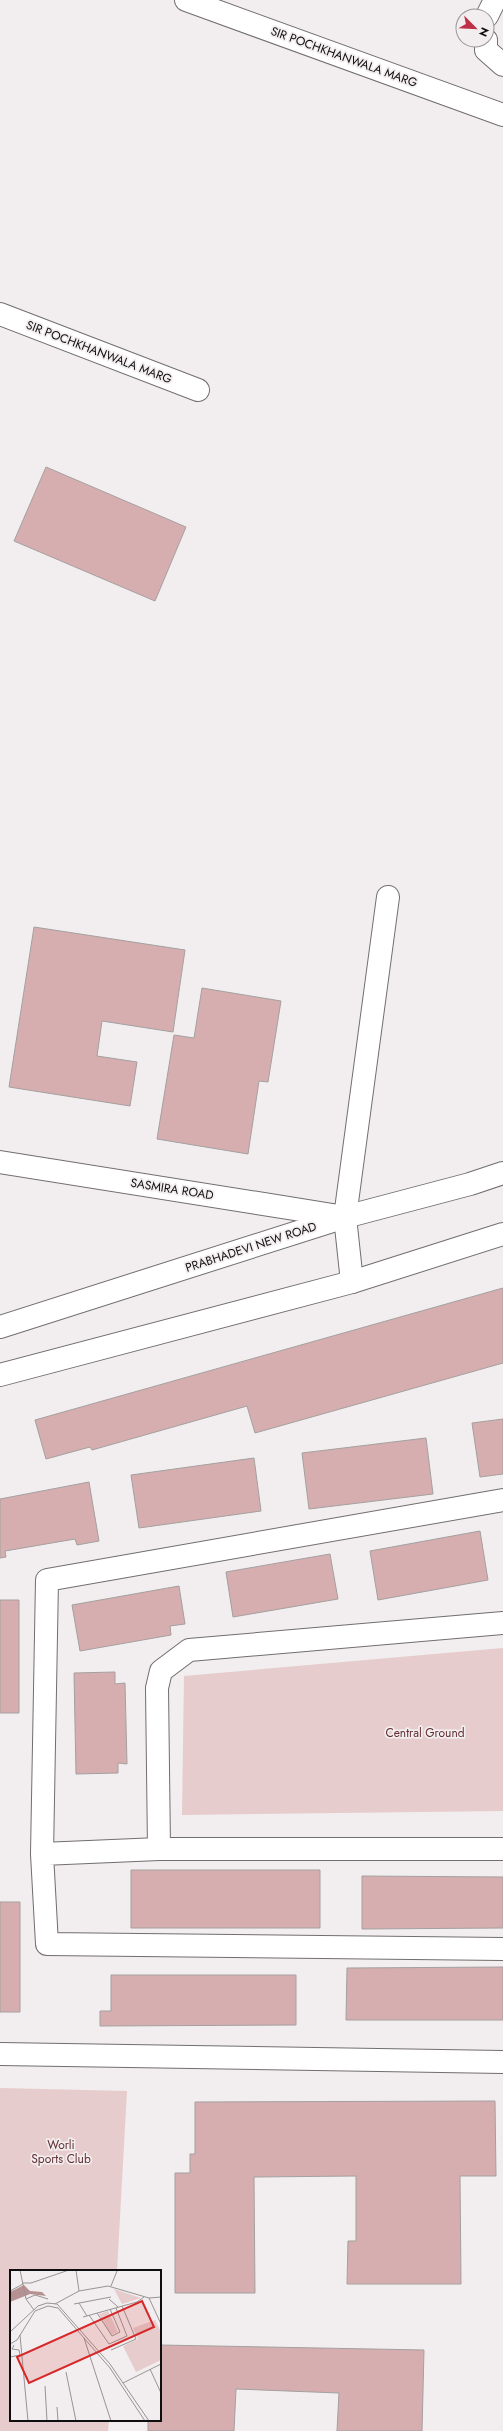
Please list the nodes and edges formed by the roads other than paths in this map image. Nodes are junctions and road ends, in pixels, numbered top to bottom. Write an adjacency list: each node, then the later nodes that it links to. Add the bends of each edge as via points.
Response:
1 (186, 0): 4 (street, SIR POCHKHANWALA MARG)
2 (486, 48): 3 (street)
3 (503, 65)
4 (503, 115)
5 (0, 314): 6 (street, SIR POCHKHANWALA MARG)
6 (198, 390)
7 (388, 897): 10 (street)
8 (0, 1162): 10 (street, SASMIRA ROAD)
9 (503, 1173): 10 (street, PRABHADEVI NEW ROAD)
10 (345, 1217): 12 (street); 13 (street, PRABHADEVI NEW ROAD)
11 (503, 1234): 12 (street)
12 (352, 1282): 14 (street)
13 (0, 1327)
14 (0, 1375)
15 (503, 1500): 19 (street, via 47,1580)
16 (503, 1624): 17 (street, via 189,1650 161,1671 157,1688)
17 (159, 1848): 18 (street); 19 (street)
18 (503, 1849)
19 (42, 1854): 20 (street, via 47,1944)
20 (503, 1949)
21 (0, 2054): 22 (street)
22 (503, 2062)

